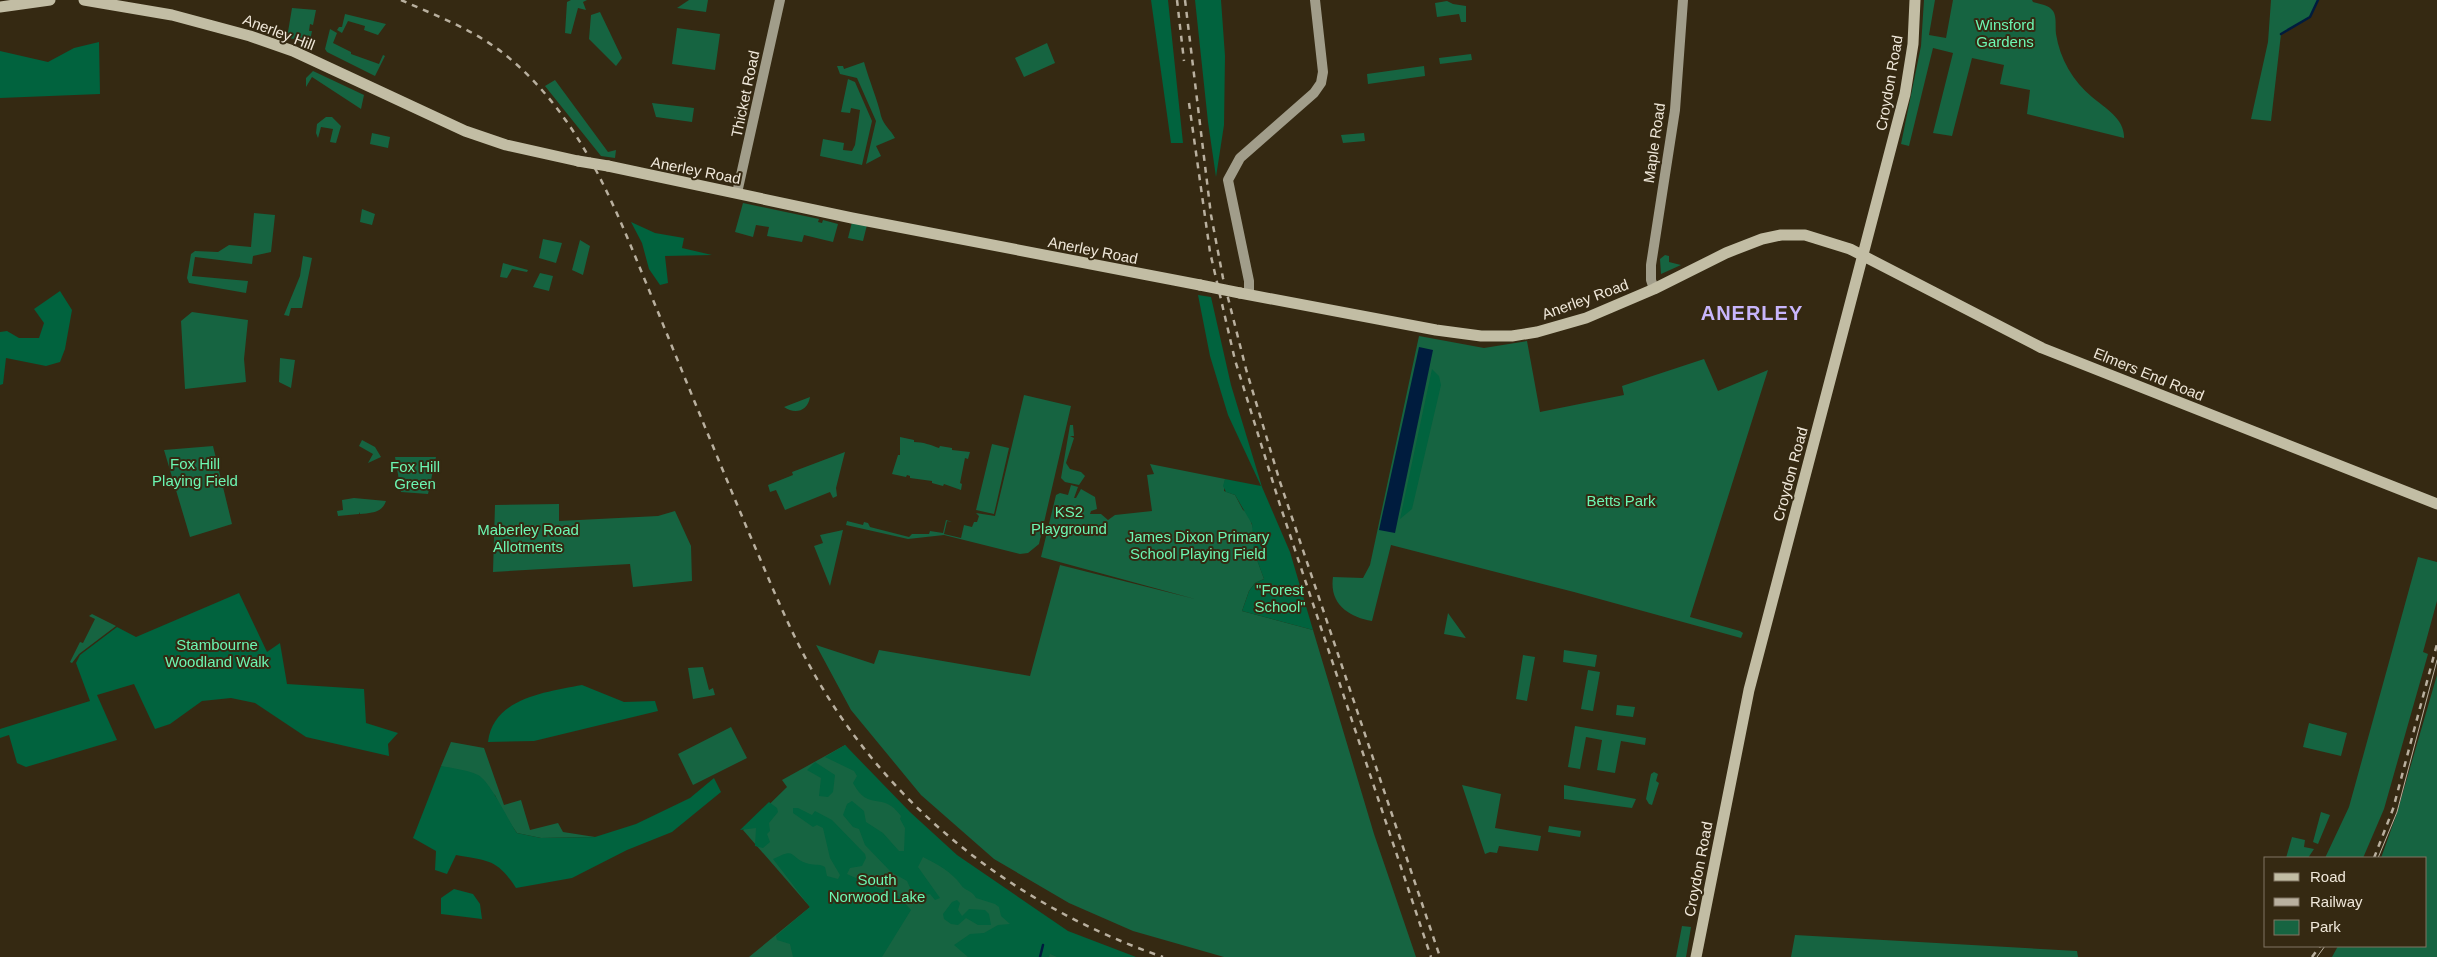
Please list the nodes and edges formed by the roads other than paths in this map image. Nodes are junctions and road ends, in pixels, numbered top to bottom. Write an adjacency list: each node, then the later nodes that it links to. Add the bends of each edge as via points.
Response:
1 (50, 0): 7 (main road)
2 (86, 0): 8 (main road, Anerley Hill, via 152,11 235,31)
3 (780, 0): 9 (street, Thicket Road)
4 (1315, 0): 12 (street, via 1323,72 1321,83 1314,93 1240,158 1230,173 1228,188 1249,281)
5 (1683, 0): 11 (street, Maple Road, via 1675,110 1651,265)
6 (1915, 0): 10 (main road, Croydon Road, via 1905,94)
7 (0, 7)
8 (316, 62): 9 (main road, Anerley Road, bridge, via 482,138)
9 (737, 193): 12 (main road, Anerley Road, bridge)
10 (1863, 256): 11 (main road, Anerley Road, via 1813,236 1781,235 1726,253); 13 (main road, Elmers End Road, via 2042,348); 14 (main road, Croydon Road, via 1749,690)
11 (1654, 289): 12 (main road, Anerley Road, via 1586,318 1553,328 1499,337 1436,330)
12 (1245, 293)
13 (2435, 503)
14 (1696, 957)

